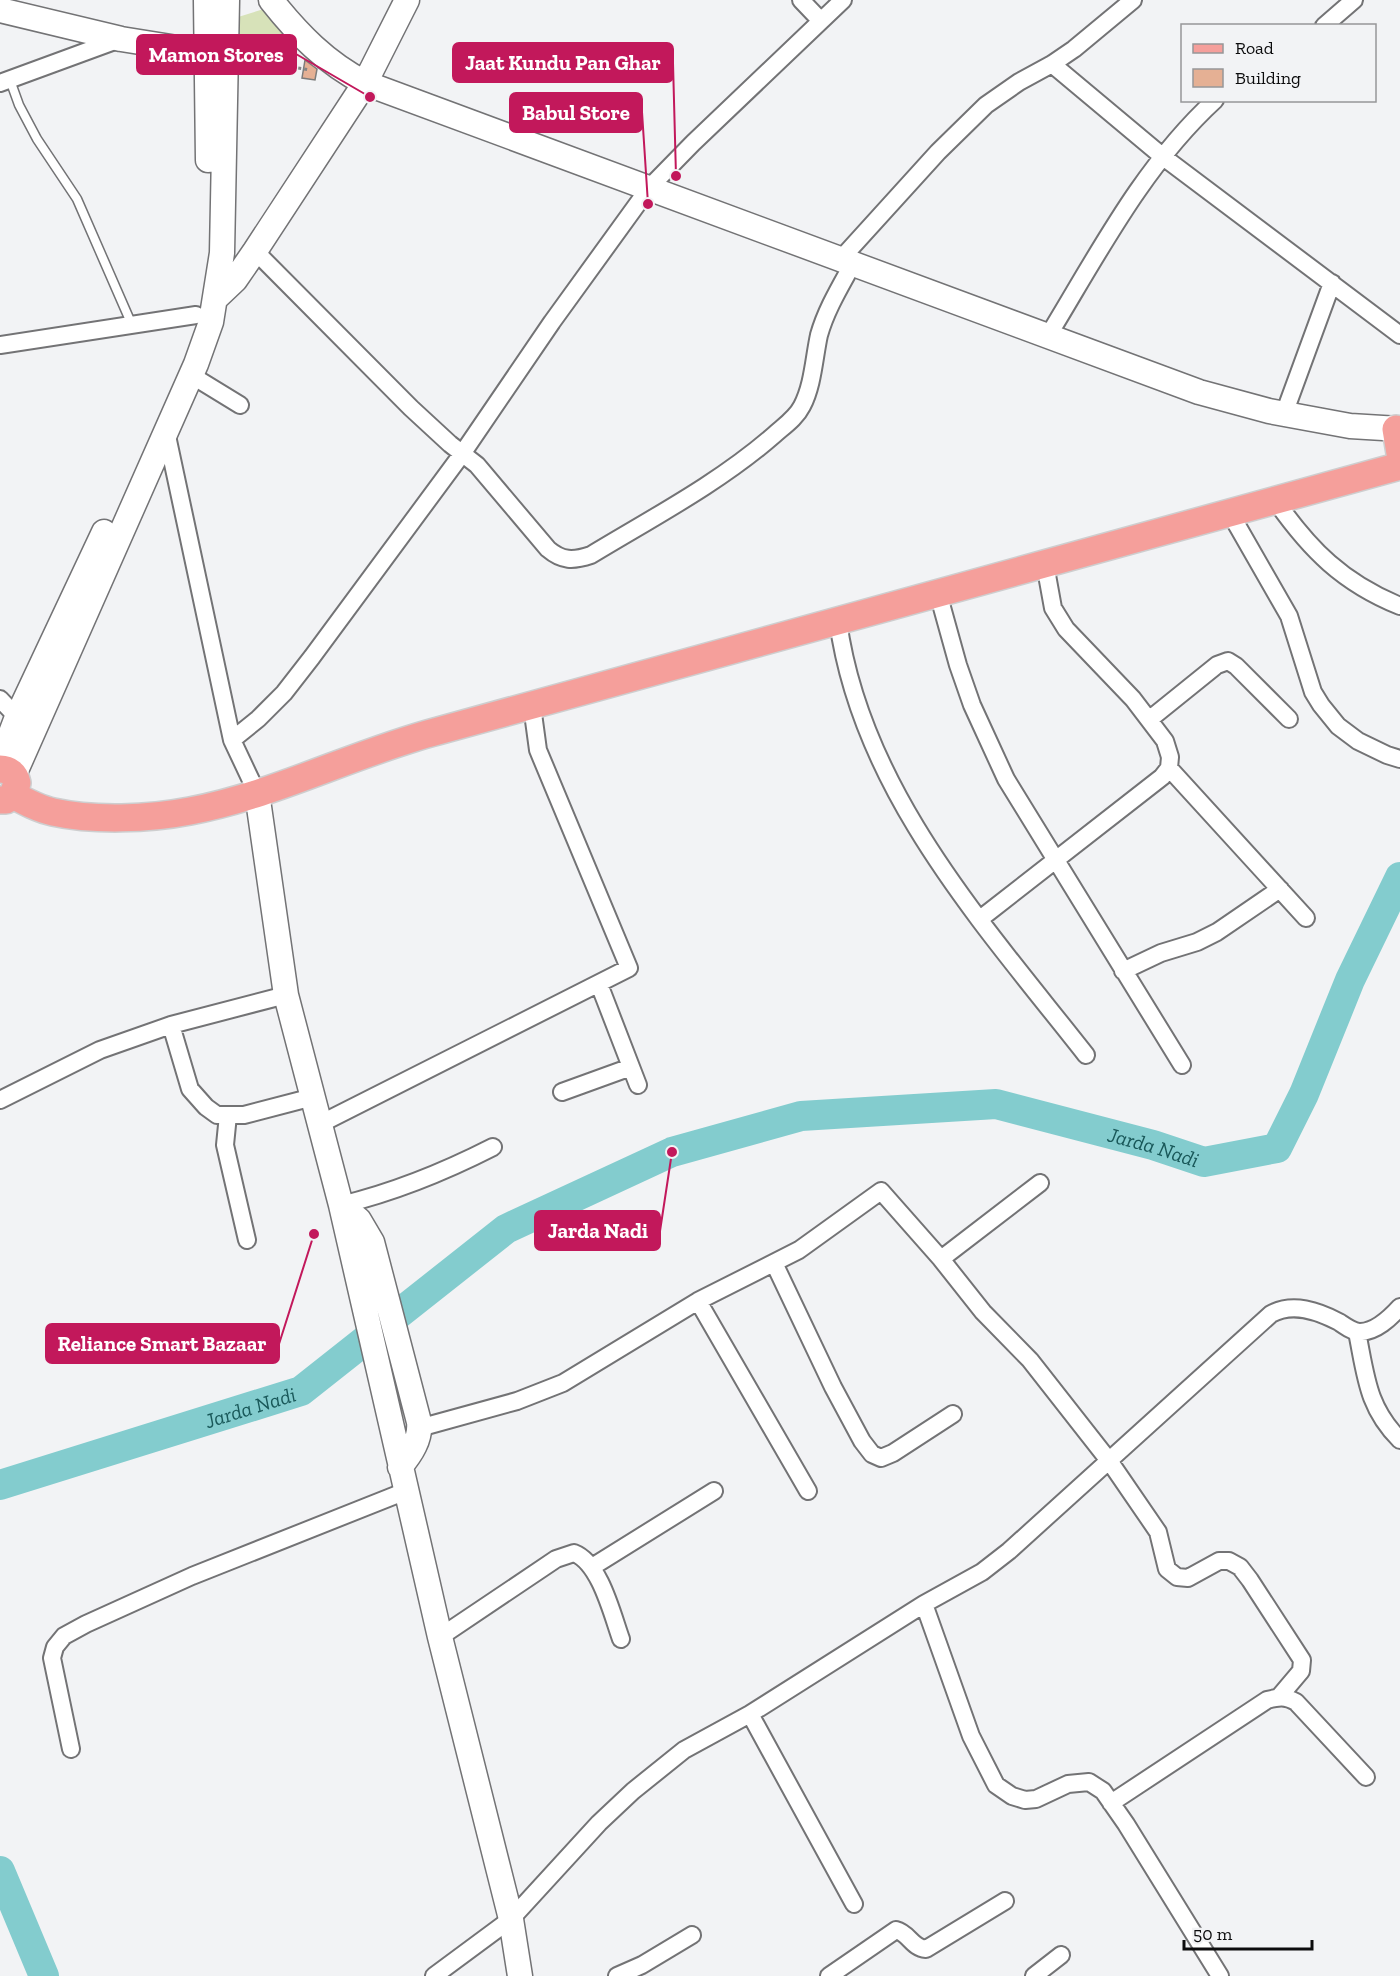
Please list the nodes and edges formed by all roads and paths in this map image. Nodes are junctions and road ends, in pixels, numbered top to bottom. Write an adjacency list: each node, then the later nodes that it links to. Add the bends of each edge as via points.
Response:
1 (206, 0): 13 (main road)
2 (227, 0): 13 (main road)
3 (272, 0): 17 (main road, via 323,57)
4 (407, 0): 17 (main road)
5 (801, 0): 10 (street)
6 (843, 0): 10 (street)
7 (1133, 0): 14 (street)
8 (1354, 0): 11 (street)
9 (0, 10): 12 (main road)
10 (821, 21): 20 (street)
11 (1326, 24)
12 (121, 39): 13 (main road); 16 (street)
13 (216, 54): 15 (path); 24 (main road, via 222,253); 25 (main road, via 207,257)
14 (1052, 64): 19 (street); 22 (street, via 986,105 938,152)
15 (316, 71)
16 (5, 81): 26 (lane, via 77,199)
17 (365, 83): 20 (main road); 21 (main road)
18 (1213, 102): 19 (street)
19 (1162, 156): 23 (street); 28 (street)
20 (649, 188): 22 (main road); 35 (street)
21 (255, 250): 24 (main road, via 235,280); 35 (street, via 411,408)
22 (846, 263): 28 (main road); 35 (street, via 820,332 804,404 797,414 737,464 591,555 577,560 558,558 477,465)
23 (1332, 283): 27 (street); 32 (street)
24 (216, 298): 30 (main road, via 206,340)
25 (196, 315): 26 (street); 45 (main road, via 176,377)
26 (132, 325): 29 (street)
27 (1400, 335)
28 (1048, 336): 32 (main road, via 1199,393)
29 (0, 345)
30 (191, 375): 31 (street); 33 (main road)
31 (240, 405)
32 (1284, 414): 34 (main road)
33 (166, 430): 48 (street); 51 (main road)
34 (1399, 437)
35 (462, 454): 48 (street, via 284,693)
36 (1400, 466): 37 (main road)
37 (1275, 500): 38 (main road); 41 (street, via 1294,528 1346,578 1372,595)
38 (1230, 513): 39 (main road); 49 (street, via 1289,616 1313,692 1321,705 1338,726 1358,741)
39 (1045, 564): 40 (main road); 46 (street, via 1053,608 1066,629)
40 (938, 593): 42 (main road); 53 (street, via 958,665 987,740 1019,804)
41 (1400, 606)
42 (838, 621): 44 (main road); 56 (street, via 865,724 890,781 925,843)
43 (0, 699): 45 (street)
44 (532, 706): 52 (main road, via 413,738); 58 (street, via 538,750 629,968)
45 (17, 717): 51 (main road)
46 (1150, 719): 47 (street, via 1217,665 1228,662); 50 (street, via 1166,741)
47 (1289, 719)
48 (232, 740): 52 (street)
49 (1400, 759)
50 (1168, 768): 53 (street, via 1162,777); 54 (street)
51 (5, 780): 52 (main road, via 33,806 54,812 116,817 190,811)
52 (257, 793): 59 (main road)
53 (1055, 860): 56 (street); 57 (street)
54 (1280, 889): 55 (street); 57 (street, via 1217,933)
55 (1306, 918)
56 (980, 919): 61 (street)
57 (1123, 971): 62 (street)
58 (598, 984): 63 (street); 69 (street)
59 (286, 995): 60 (street); 66 (main road)
60 (171, 1025): 67 (street, via 100,1050); 68 (street, via 190,1089 217,1115)
61 (1086, 1055)
62 (1182, 1065)
63 (631, 1067): 64 (street); 65 (street)
64 (638, 1085)
65 (562, 1092)
66 (313, 1097): 68 (street, via 244,1115); 69 (main road)
67 (0, 1100)
68 (228, 1115): 73 (street, via 225,1145)
69 (320, 1124): 72 (main road)
70 (493, 1147): 72 (street, via 432,1176)
71 (1040, 1183): 74 (street)
72 (341, 1204): 80 (main road, via 365,1228 376,1255); 83 (main road)
73 (247, 1240)
74 (941, 1259): 75 (street, via 881,1191); 82 (street, via 983,1312 1030,1360)
75 (774, 1263): 76 (street); 79 (street, via 833,1387 872,1454 881,1458 893,1453)
76 (698, 1301): 80 (street, via 548,1390); 86 (street)
77 (1400, 1307): 78 (street, via 1382,1324)
78 (1358, 1332): 81 (street, via 1375,1407); 82 (street, via 1329,1317 1282,1308 1251,1330)
79 (953, 1414)
80 (419, 1425): 83 (main road, via 412,1451)
81 (1400, 1440)
82 (1110, 1462): 88 (street, via 982,1572); 91 (street, via 1158,1532 1167,1569 1177,1577 1188,1578 1229,1561 1250,1580 1302,1660 1301,1671)
83 (399, 1463): 84 (main road)
84 (406, 1491): 89 (main road); 93 (street, via 192,1576 64,1636 52,1658)
85 (714, 1491): 87 (street)
86 (808, 1491)
87 (592, 1567): 89 (street, via 574,1553 556,1559); 90 (street)
88 (924, 1604): 92 (street); 95 (street, via 970,1736 996,1785 1025,1800 1068,1784 1089,1782 1103,1791)
89 (440, 1637): 98 (main road)
90 (621, 1639)
91 (1279, 1697): 94 (street, via 1296,1702); 95 (street, via 1268,1700)
92 (750, 1714): 97 (street); 98 (street, via 684,1750 633,1791 574,1848)
93 (71, 1749)
94 (1366, 1778)
95 (1111, 1803): 106 (street)
96 (1005, 1901): 104 (street, via 926,1949 896,1930)
97 (854, 1904)
98 (511, 1919): 101 (street); 102 (main road)
99 (692, 1935): 103 (street)
100 (1062, 1955): 105 (street)
101 (434, 1976)
102 (520, 1976)
103 (617, 1976)
104 (829, 1976)
105 (1034, 1976)
106 (1220, 1976)

